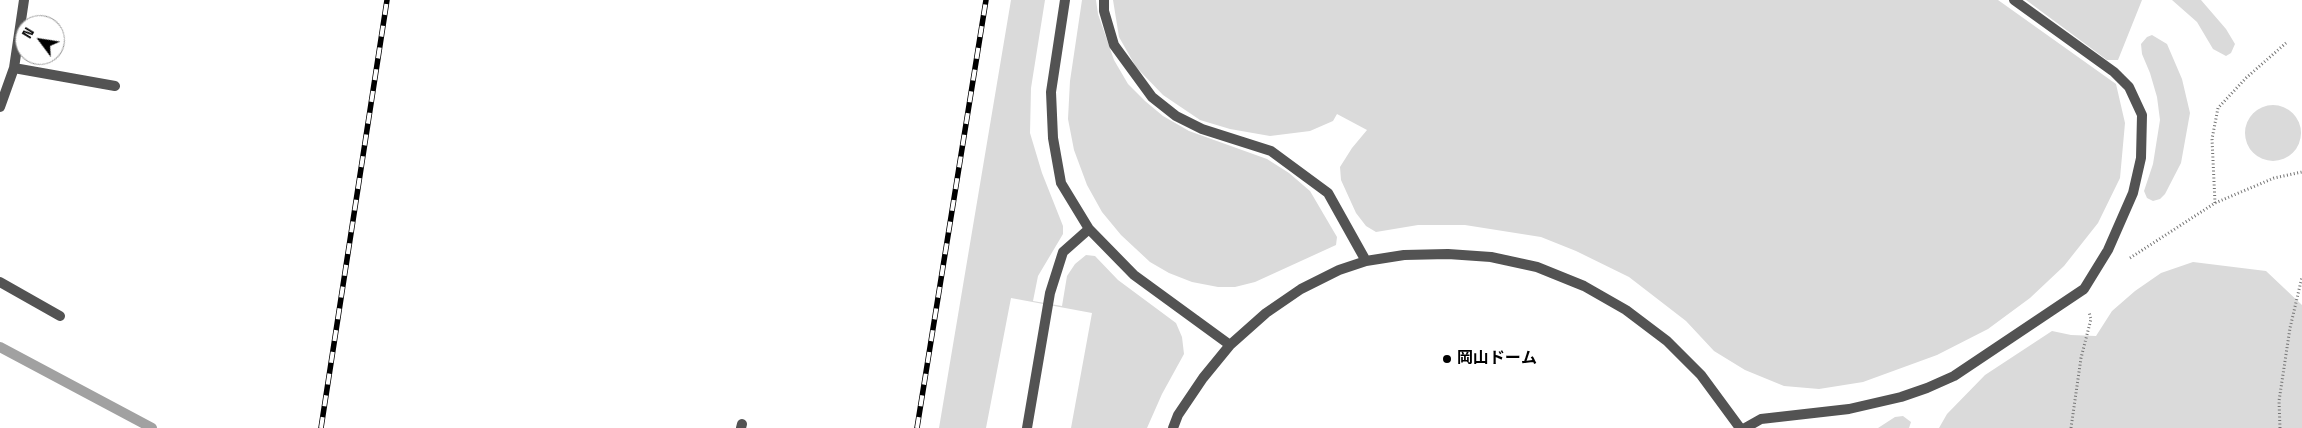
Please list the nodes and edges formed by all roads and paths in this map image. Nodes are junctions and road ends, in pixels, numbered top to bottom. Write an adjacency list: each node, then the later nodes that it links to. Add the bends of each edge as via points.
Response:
1 (24, 0): 6 (lane)
2 (1065, 0): 11 (lane, via 1051,92 1052,138 1062,184)
3 (1104, 0): 12 (lane, via 1114,45 1152,97 1176,116 1202,129 1271,151 1328,193)
4 (2014, 0): 16 (lane, via 2114,72 2129,87 2142,115 2141,158 2133,193 2108,250)
5 (2286, 44): 10 (path, via 2246,78 2218,108 2212,139)
6 (14, 68): 7 (lane); 8 (lane)
7 (114, 86)
8 (0, 107)
9 (2302, 172): 10 (path, via 2274,178)
10 (2215, 203): 13 (path)
11 (1089, 229): 18 (lane, via 1134,275); 19 (lane, via 1063,252 1050,293)
12 (1366, 261): 18 (lane, via 1301,289 1266,313); 21 (lane, via 1404,255 1491,257 1537,267 1584,286 1626,310 1667,341 1701,375)
13 (2126, 261)
14 (2302, 277): 24 (path, via 2290,328 2279,402)
15 (0, 282): 17 (lane)
16 (2084, 289): 22 (lane, via 1954,376 1927,388 1849,409 1761,419); 23 (path, via 2090,319)
17 (60, 316)
18 (1230, 345): 20 (lane, via 1203,378)
19 (1027, 428)
20 (1173, 428)
21 (1740, 428)
22 (1745, 428)
23 (2071, 428)
24 (2280, 428)

